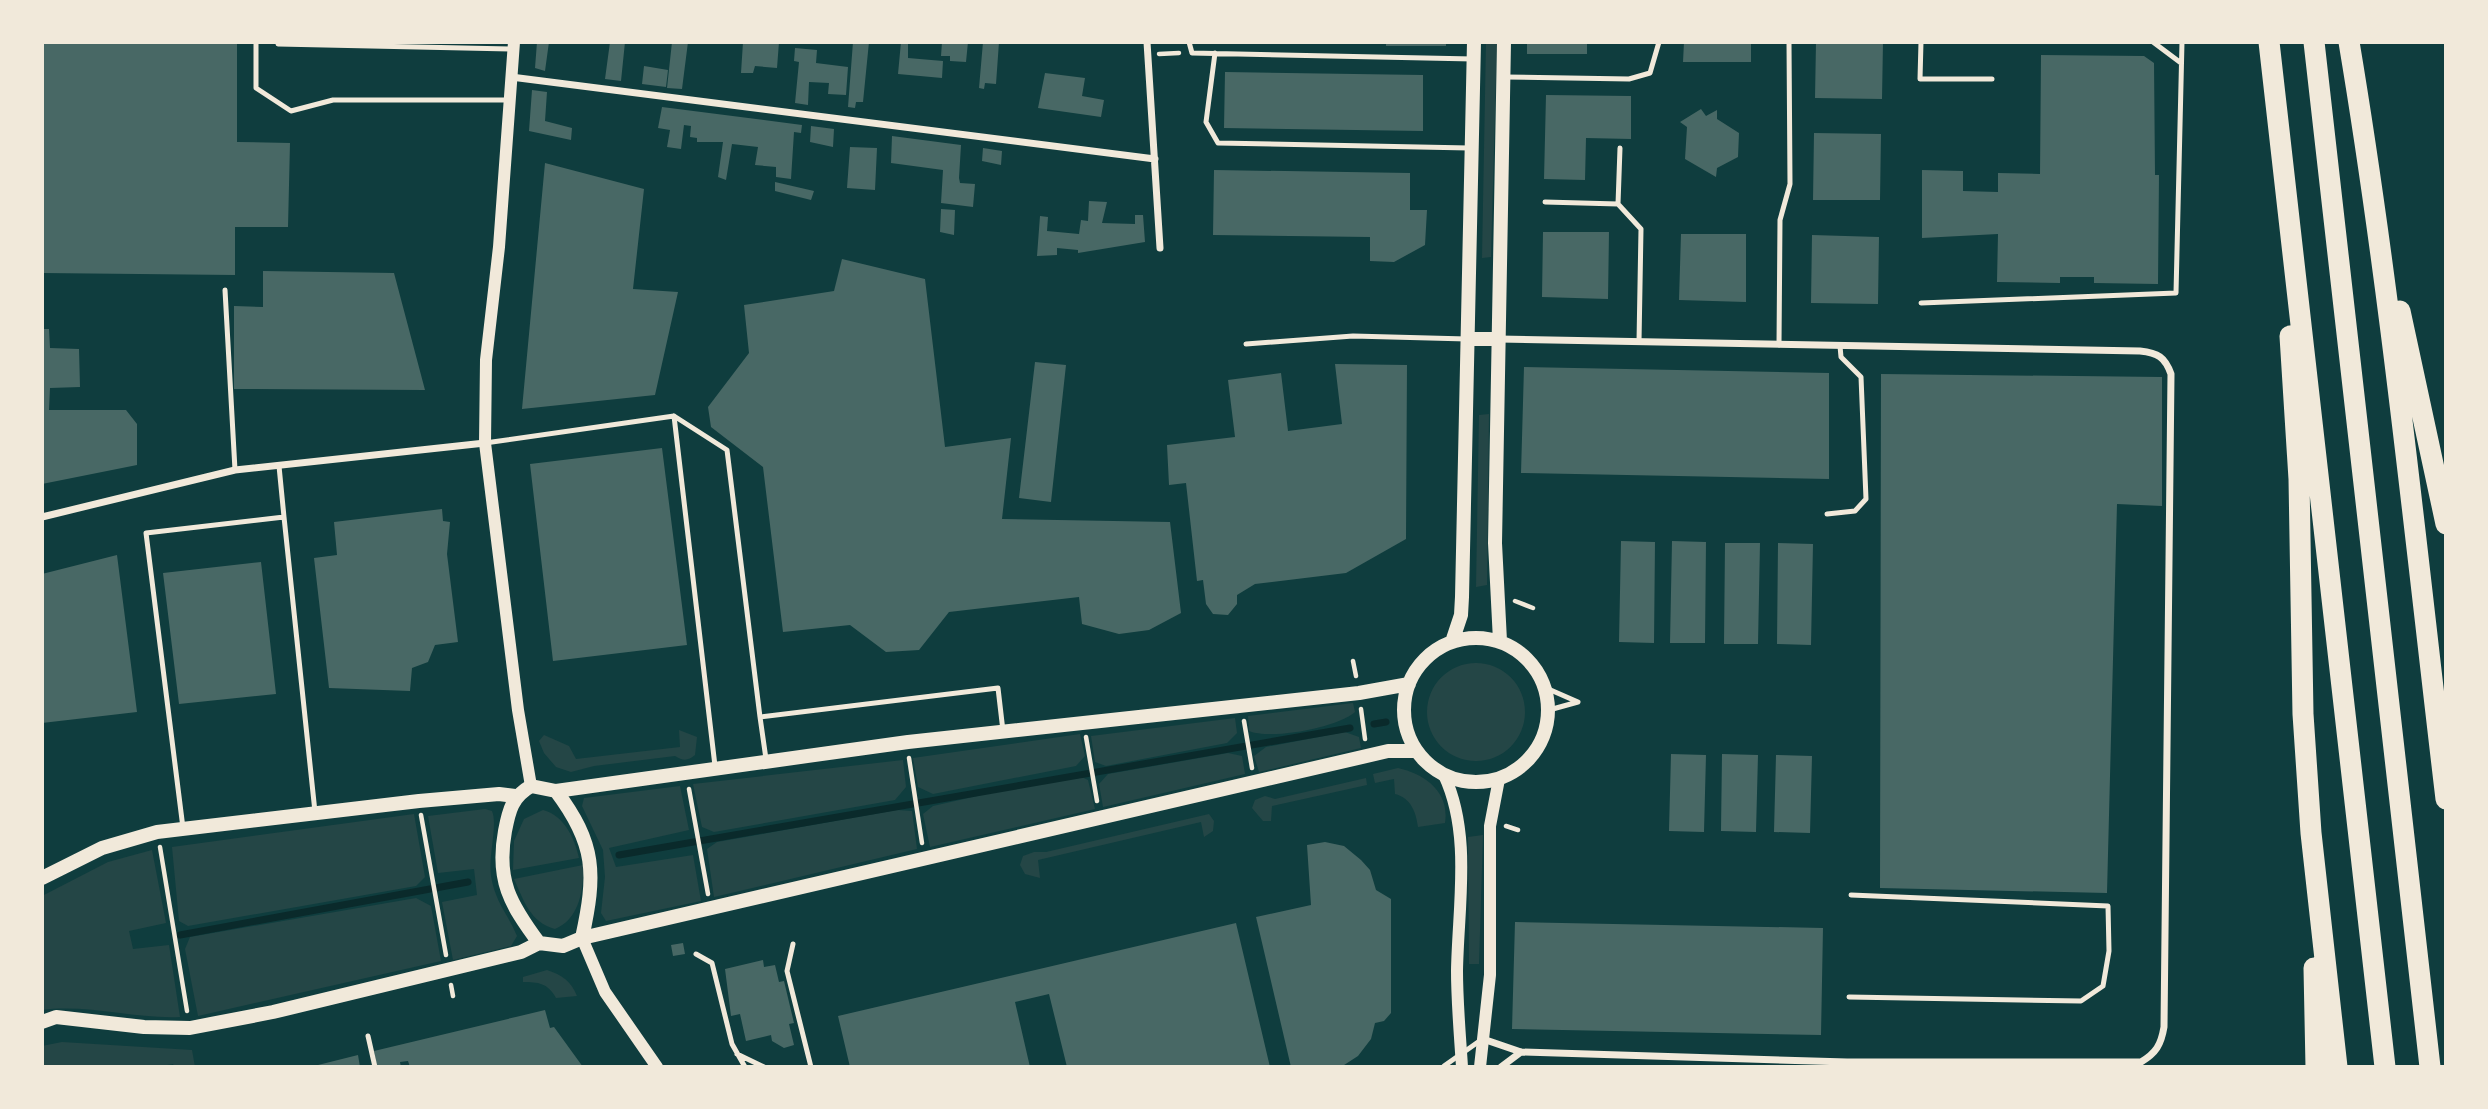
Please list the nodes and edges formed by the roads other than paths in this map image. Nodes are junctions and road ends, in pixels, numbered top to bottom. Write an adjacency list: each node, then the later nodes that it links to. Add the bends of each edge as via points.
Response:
1 (256, 42): 23 (lane, via 256,88 291,111 332,100)
2 (1147, 42): 27 (street)
3 (1189, 42): 16 (lane, via 1192,53)
4 (1474, 42): 17 (main road)
5 (1504, 42): 20 (main road)
6 (1659, 42): 20 (lane, via 1650,73 1629,79)
7 (1788, 42): 37 (lane, via 1790,184 1780,220)
8 (1921, 42): 21 (lane, via 1920,79)
9 (2153, 42): 18 (lane)
10 (2182, 42): 18 (lane)
11 (2269, 42): 22 (highway)
12 (2314, 42): 90 (highway)
13 (2349, 42): 24 (highway)
14 (278, 44): 15 (lane)
15 (513, 45): 19 (street)
16 (1215, 54): 17 (lane); 25 (lane, via 1206,122 1218,143)
17 (1473, 59): 25 (main road)
18 (2182, 63): 32 (lane, via 2175,292)
19 (510, 77): 23 (street); 27 (street)
20 (1503, 77): 34 (main road)
21 (1992, 79)
22 (2274, 86): 65 (highway, via 2299,479 2303,714); 89 (highway)
23 (508, 100): 40 (street, via 486,360)
24 (2365, 137): 46 (highway); 62 (highway)
25 (1472, 148): 33 (main road)
26 (1619, 148): 29 (lane)
27 (1155, 159): 30 (street)
28 (1545, 202): 29 (lane)
29 (1618, 204): 35 (lane, via 1641,229)
30 (1160, 248)
31 (225, 290): 42 (lane)
32 (1920, 303)
33 (1468, 339): 34 (main road); 36 (lane, via 1353,336); 48 (main road, via 1462,606)
34 (1499, 339): 35 (street); 47 (main road, via 1494,542)
35 (1639, 342): 37 (street)
36 (1246, 344)
37 (1779, 345): 38 (street)
38 (1840, 346): 43 (lane, via 1841,357 1861,377 1866,499 1855,510); 76 (street, via 2140,351 2154,352 2166,360 2171,374 2162,1041 2154,1054 2141,1062 1847,1062)
39 (674, 416): 40 (lane); 52 (lane, via 727,450); 56 (lane)
40 (485, 443): 41 (street); 59 (street)
41 (279, 466): 42 (street); 45 (lane)
42 (234, 470): 44 (street)
43 (1827, 514)
44 (42, 516)
45 (284, 517): 63 (lane); 64 (lane, via 146,533)
46 (2446, 524)
47 (1500, 641): 48 (main road, via 1476,637); 50 (main road, via 1520,652)
48 (1452, 642): 49 (main road, via 1433,652)
49 (1409, 684): 53 (main road); 54 (main road, via 1404,707)
50 (1546, 688): 51 (main road); 51 (lane, via 1578,702)
51 (1549, 710): 58 (main road, via 1535,753 1519,769)
52 (760, 717): 53 (lane, via 998,688); 55 (lane)
53 (1003, 731): 55 (main road)
54 (1416, 751): 57 (main road); 68 (main road, via 1369,755)
55 (766, 760): 56 (main road)
56 (715, 767): 60 (main road)
57 (1444, 775): 58 (main road, via 1462,782); 78 (street, via 1460,825 1457,975)
58 (1499, 779): 75 (street, via 1490,826 1490,975)
59 (531, 786): 60 (main road); 61 (main road)
60 (556, 791): 68 (main road, via 585,836 593,877)
61 (515, 796): 63 (main road, via 419,801); 69 (main road, via 503,843 502,875 511,903)
62 (2446, 799)
63 (316, 815): 64 (main road)
64 (183, 829): 66 (main road, via 102,848)
65 (2311, 833): 87 (highway); 88 (highway)
66 (42, 878)
67 (1851, 895): 72 (lane, via 2108,906 2109,951 2103,986 2081,1001)
68 (582, 938): 69 (main road, via 563,946); 81 (street, via 604,992)
69 (539, 943): 73 (main road, via 521,952 190,1028 56,1017)
70 (793, 944): 84 (lane, via 787,971)
71 (696, 954): 77 (lane, via 712,963)
72 (1849, 997)
73 (42, 1022)
74 (368, 1036): 80 (lane)
75 (1483, 1039): 76 (street); 78 (lane); 85 (street)
76 (1521, 1052): 86 (street)
77 (737, 1054): 82 (lane); 83 (lane)
78 (1462, 1060): 79 (lane)
79 (1444, 1066)
80 (375, 1067)
81 (657, 1067)
82 (745, 1067)
83 (764, 1067)
84 (811, 1067)
85 (1480, 1067)
86 (1502, 1067)
87 (2316, 1067)
88 (2337, 1067)
89 (2385, 1067)
90 (2430, 1067)

